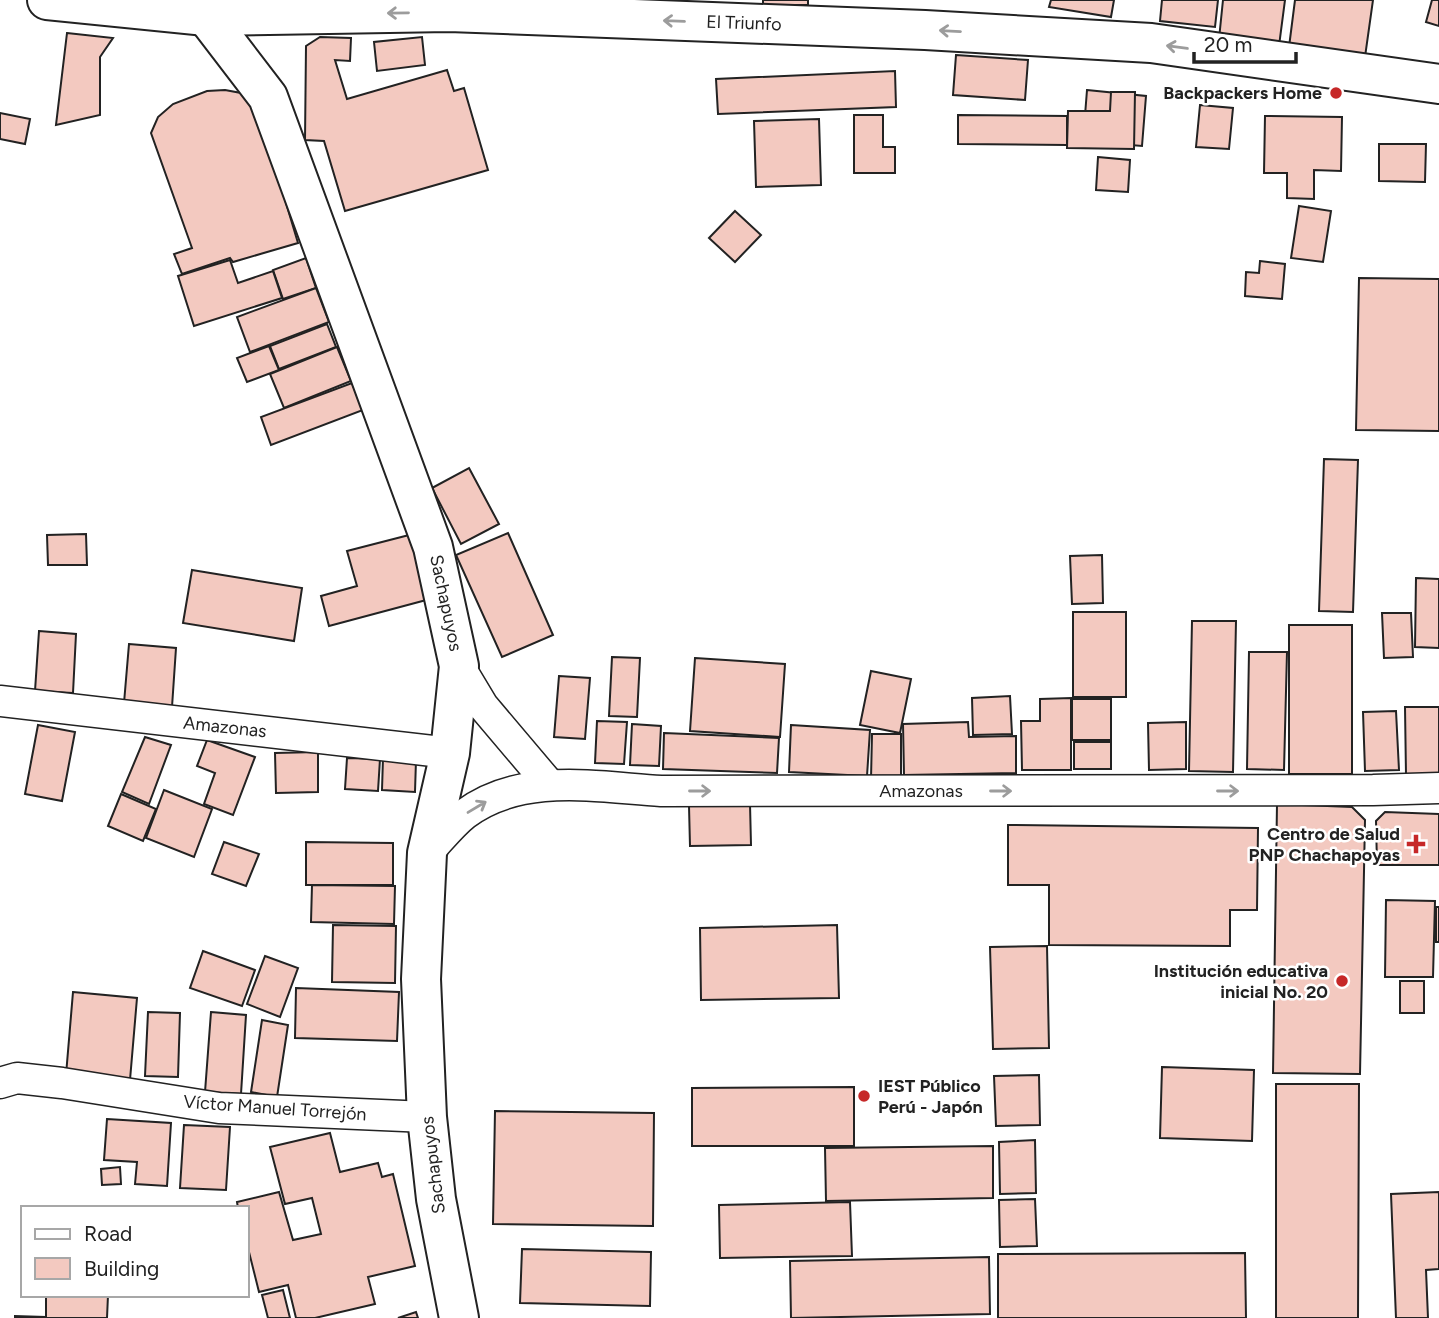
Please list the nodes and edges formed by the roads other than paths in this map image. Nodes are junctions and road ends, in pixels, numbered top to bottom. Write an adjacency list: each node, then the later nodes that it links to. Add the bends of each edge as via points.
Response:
1 (47, 0): 2 (main road, El Triunfo)
2 (206, 16): 3 (main road, El Triunfo, one-way to 2, via 1151,43 925,30 449,12); 4 (main road, Sachapuyos, via 268,97 433,547)
3 (1439, 84)
4 (459, 666): 6 (main road, Sachapuyos); 7 (street, via 483,706)
5 (0, 701): 6 (street, Amazonas)
6 (450, 753): 9 (main road, Sachapuyos)
7 (549, 784): 8 (street, Amazonas, one-way to 8, via 661,791); 9 (street, Amazonas, one-way to 7, via 465,815 500,794)
8 (1439, 788)
9 (427, 853): 11 (main road, Sachapuyos, via 421,979)
10 (0, 1083): 11 (street, Víctor Manuel Torrejón, via 17,1078 219,1108)
11 (427, 1117): 12 (main road, Sachapuyos, via 436,1199)
12 (459, 1318)

